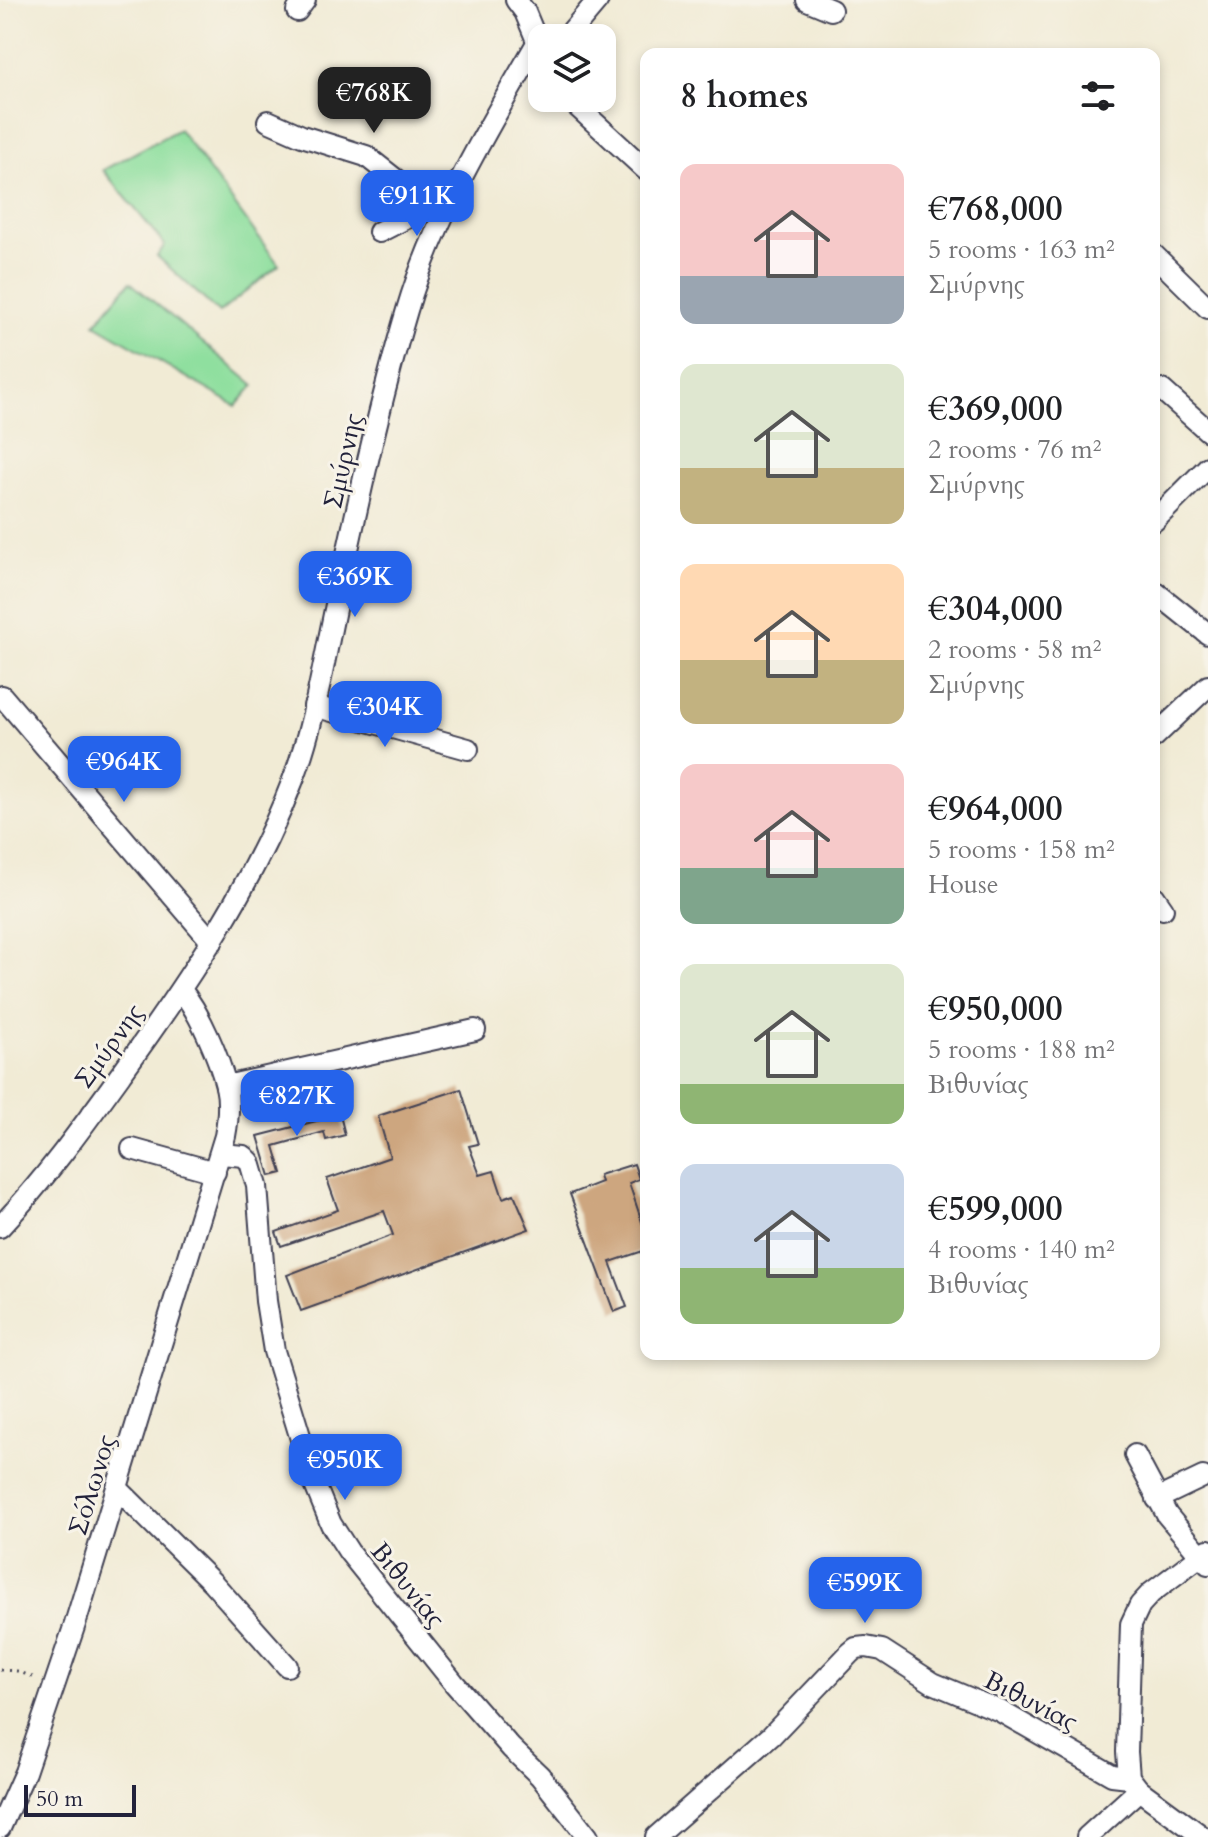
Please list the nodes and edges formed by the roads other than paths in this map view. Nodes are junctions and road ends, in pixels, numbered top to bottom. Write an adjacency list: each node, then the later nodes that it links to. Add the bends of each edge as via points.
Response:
1 (598, 0): 6 (street)
2 (807, 0): 4 (street)
3 (523, 4): 5 (street)
4 (831, 10)
5 (531, 24)
6 (578, 24)
7 (528, 67): 11 (street, Σμύρνης)
8 (580, 112): 10 (street)
9 (268, 121): 11 (street, via 366,156)
10 (640, 165)
11 (436, 211): 12 (street); 23 (street, Σμύρνης, via 400,338)
12 (379, 232)
13 (1160, 261): 14 (street)
14 (1208, 308)
15 (1162, 390): 16 (street)
16 (1208, 431)
17 (1208, 467): 18 (street)
18 (1160, 515)
19 (1160, 596): 20 (street)
20 (1208, 634)
21 (1208, 686): 24 (street)
22 (2, 696): 26 (street)
23 (314, 706): 25 (street); 26 (street, Σμύρνης, via 283,805)
24 (1160, 731)
25 (468, 749)
26 (212, 942): 27 (street, Σμύρνης)
27 (181, 990): 29 (street); 32 (street, Σμύρνης, via 72,1142)
28 (475, 1030): 29 (street)
29 (226, 1086): 31 (street, Σόλωνος, via 228,1122)
30 (132, 1149): 31 (street, Βιθυνίας)
31 (218, 1163): 35 (street, Σόλωνος); 42 (street, Βιθυνίας, via 244,1156 253,1168 274,1351 331,1524 454,1683)
32 (0, 1227)
33 (1135, 1455): 36 (street)
34 (1203, 1477): 36 (street)
35 (118, 1489): 38 (street); 40 (street, Σόλωνος, via 25,1772)
36 (1157, 1499): 37 (street)
37 (1205, 1556): 39 (street, via 1151,1593 1131,1624 1127,1752)
38 (287, 1666)
39 (1134, 1784): 43 (street, Βιθυνίας, via 1017,1720 933,1683 882,1650 861,1647); 44 (street); 45 (street)
40 (0, 1828)
41 (1208, 1830): 45 (street)
42 (588, 1837)
43 (656, 1837)
44 (1087, 1837)
45 (1203, 1837)

